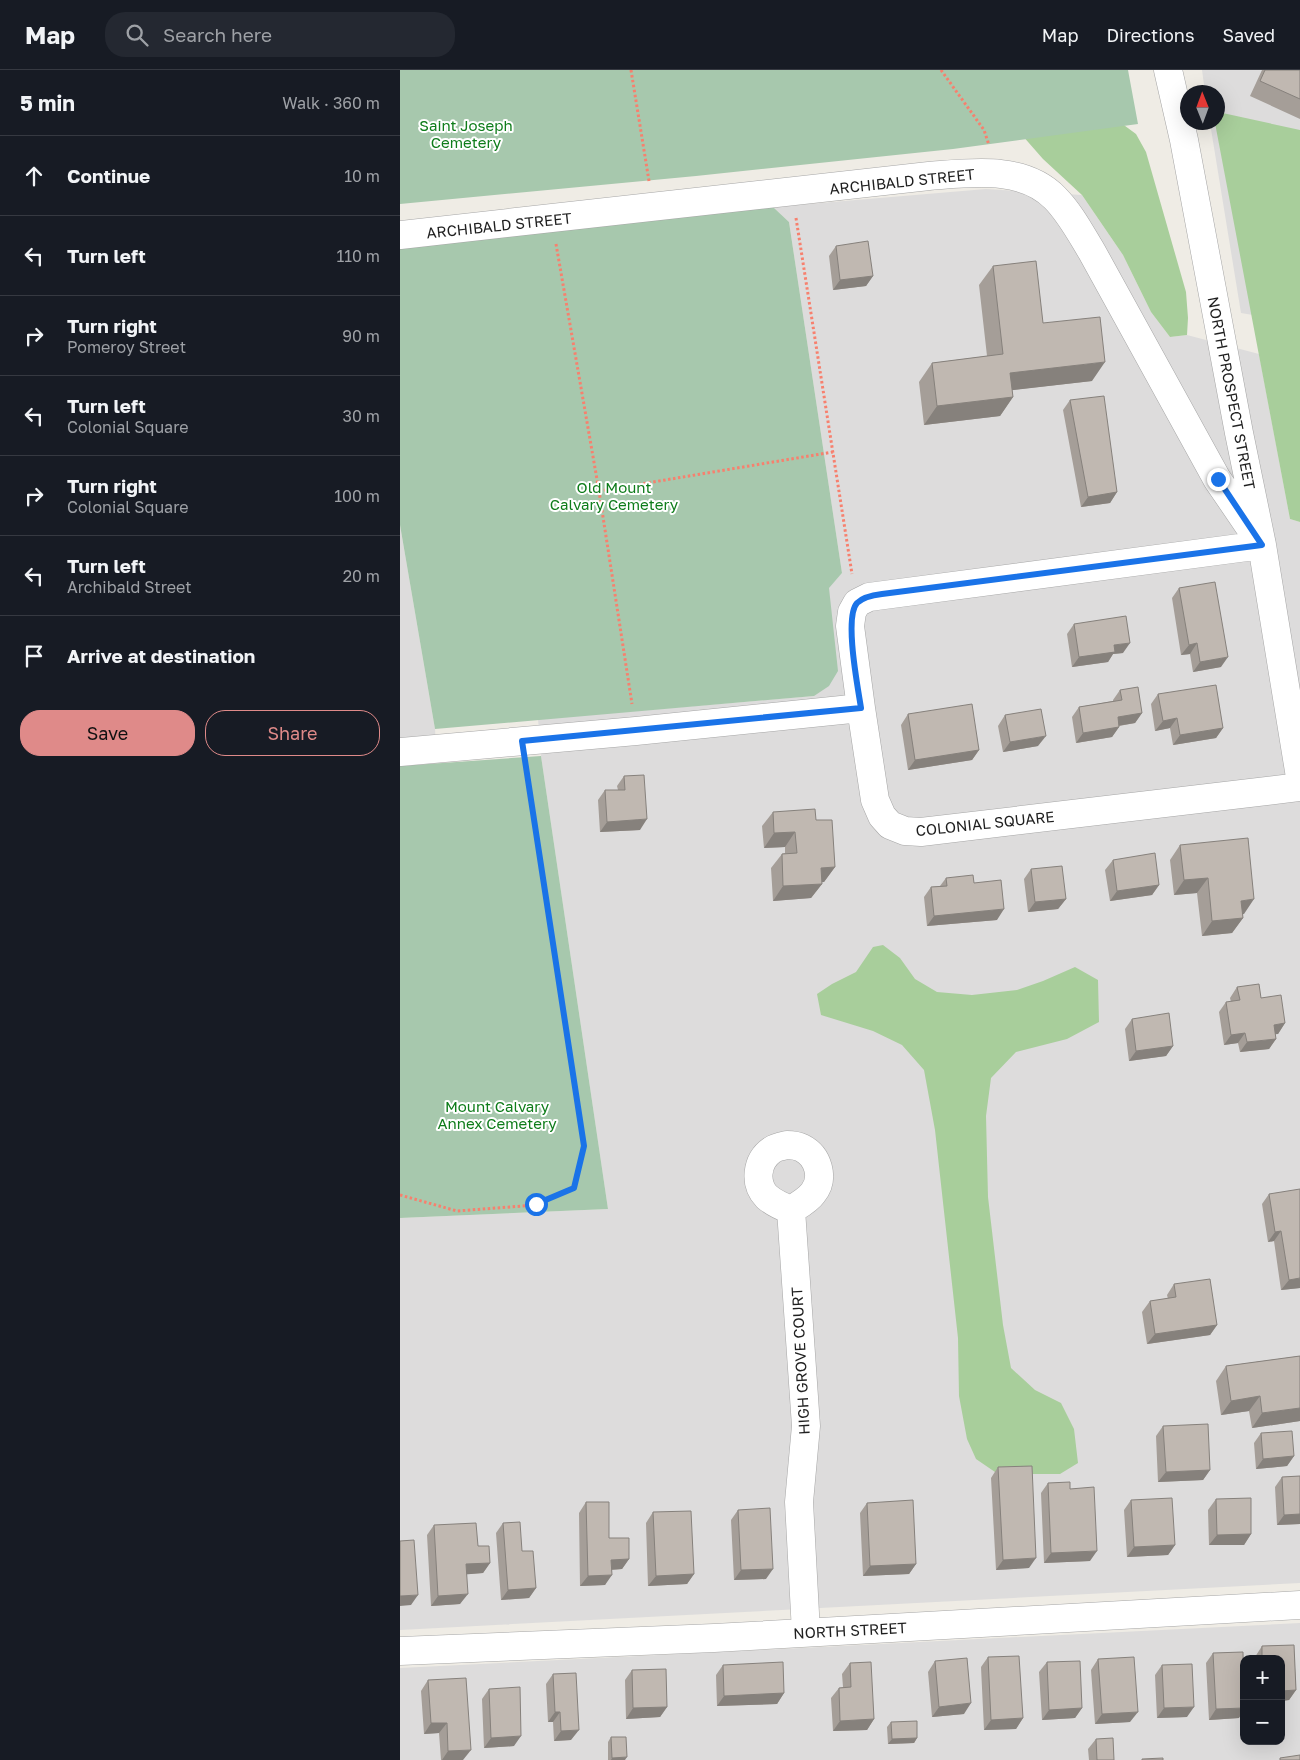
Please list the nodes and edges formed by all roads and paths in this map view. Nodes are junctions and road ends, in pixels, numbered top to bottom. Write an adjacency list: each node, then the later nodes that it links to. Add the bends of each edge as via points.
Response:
1 (632, 70): 6 (path)
2 (941, 70): 4 (path, via 984,130)
3 (1168, 70): 11 (street, NORTH PROSPECT STREET)
4 (992, 173): 5 (street, ARCHIBALD STREET, via 929,176); 11 (street, ARCHIBALD STREET, via 1037,184 1054,197 1069,216 1218,479)
5 (792, 192): 6 (street, ARCHIBALD STREET); 9 (path)
6 (653, 208): 7 (street, ARCHIBALD STREET)
7 (552, 219): 8 (street, ARCHIBALD STREET); 10 (path)
8 (400, 235)
9 (833, 452): 10 (path); 12 (path)
10 (599, 491): 14 (path)
11 (1262, 545): 12 (street, via 882,594 869,596); 17 (street, NORTH PROSPECT STREET)
12 (857, 603): 13 (street, COLONIAL SQUARE, via 850,626)
13 (861, 708): 14 (street); 18 (street, COLONIAL SQUARE, via 876,800 886,821 905,831 920,832)
14 (636, 731): 15 (street)
15 (522, 741): 16 (street); 19 (path, via 584,1146 574,1188 536,1204 457,1211)
16 (400, 752)
17 (1300, 776)
18 (1300, 787)
19 (400, 1195)
20 (791, 1210): 22 (street, HIGH GROVE COURT, via 806,1426 800,1502)
21 (1300, 1605): 22 (street, NORTH STREET)
22 (806, 1632): 23 (street, NORTH STREET)
23 (400, 1651)

